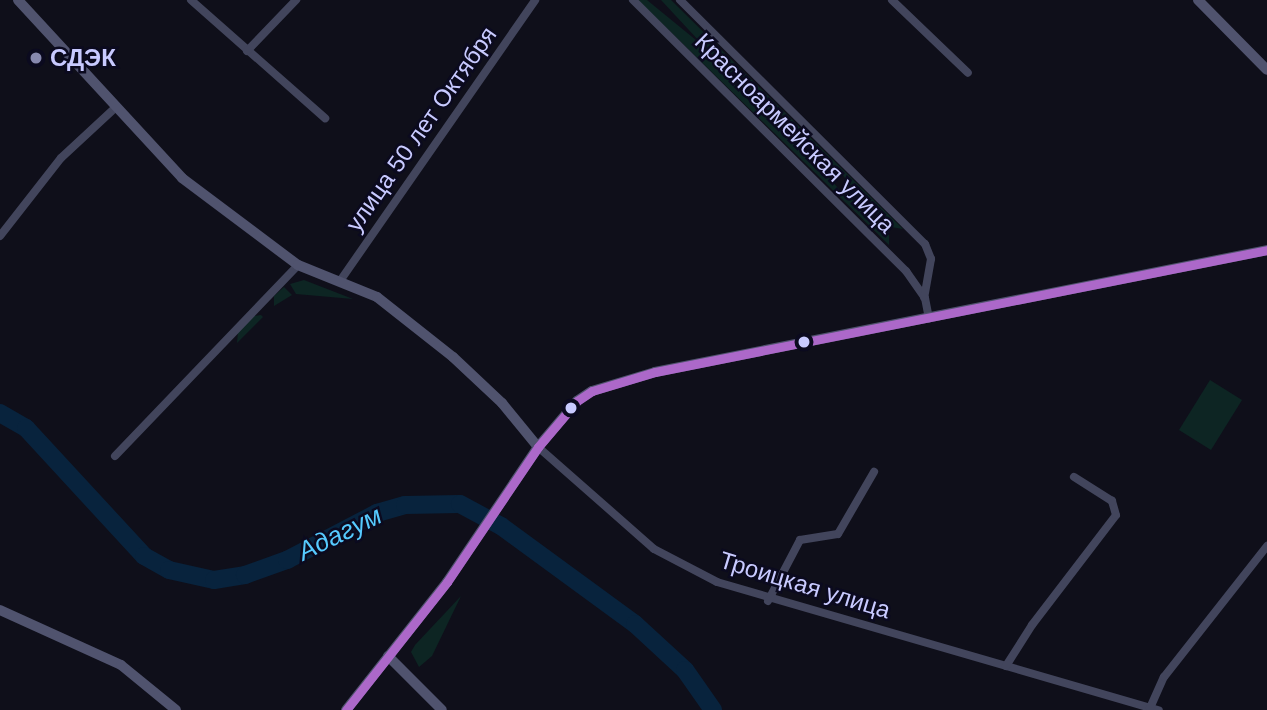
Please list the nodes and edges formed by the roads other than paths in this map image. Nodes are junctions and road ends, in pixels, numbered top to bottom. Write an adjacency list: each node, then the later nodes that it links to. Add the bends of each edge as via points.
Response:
1 (18, 0): 12 (main road, Троицкая улица)
2 (191, 0): 9 (street)
3 (296, 0): 9 (street)
4 (535, 0): 17 (street, улица 50 лет Октября)
5 (634, 0): 18 (street, Красноармейская улица, via 888,252)
6 (680, 0): 18 (street, Красноармейская улица, via 925,244 931,259)
7 (892, 0): 11 (street)
8 (1198, 0): 10 (main road)
9 (247, 51): 13 (street)
10 (1267, 70)
11 (968, 73)
12 (116, 107): 14 (street, via 61,158); 16 (main road, Троицкая улица, via 182,178)
13 (325, 118)
14 (0, 236)
15 (1267, 250): 19 (main road)
16 (298, 265): 17 (main road, Троицкая улица); 21 (street)
17 (340, 281): 20 (main road, Троицкая улица, via 377,297 432,339 502,403)
18 (924, 297): 19 (street, Красноармейская улица)
19 (929, 319): 20 (main road, via 605,385 577,401)
20 (538, 447): 25 (street, Троицкая улица, via 669,559); 27 (main road, via 447,582)
21 (116, 456)
22 (874, 472): 25 (street, via 838,534 800,540)
23 (1074, 477): 28 (street, via 1112,501 1116,515)
24 (1267, 546): 30 (street, via 1164,677)
25 (768, 601): 28 (street, Троицкая улица)
26 (0, 610): 31 (main road, via 121,665)
27 (388, 656): 32 (main road); 33 (main road)
28 (1006, 666): 29 (street, Троицкая улица)
29 (1120, 699): 30 (street, Троицкая улица); 34 (street)
30 (1154, 709)
31 (176, 710)
32 (346, 710)
33 (442, 710)
34 (1114, 710)

